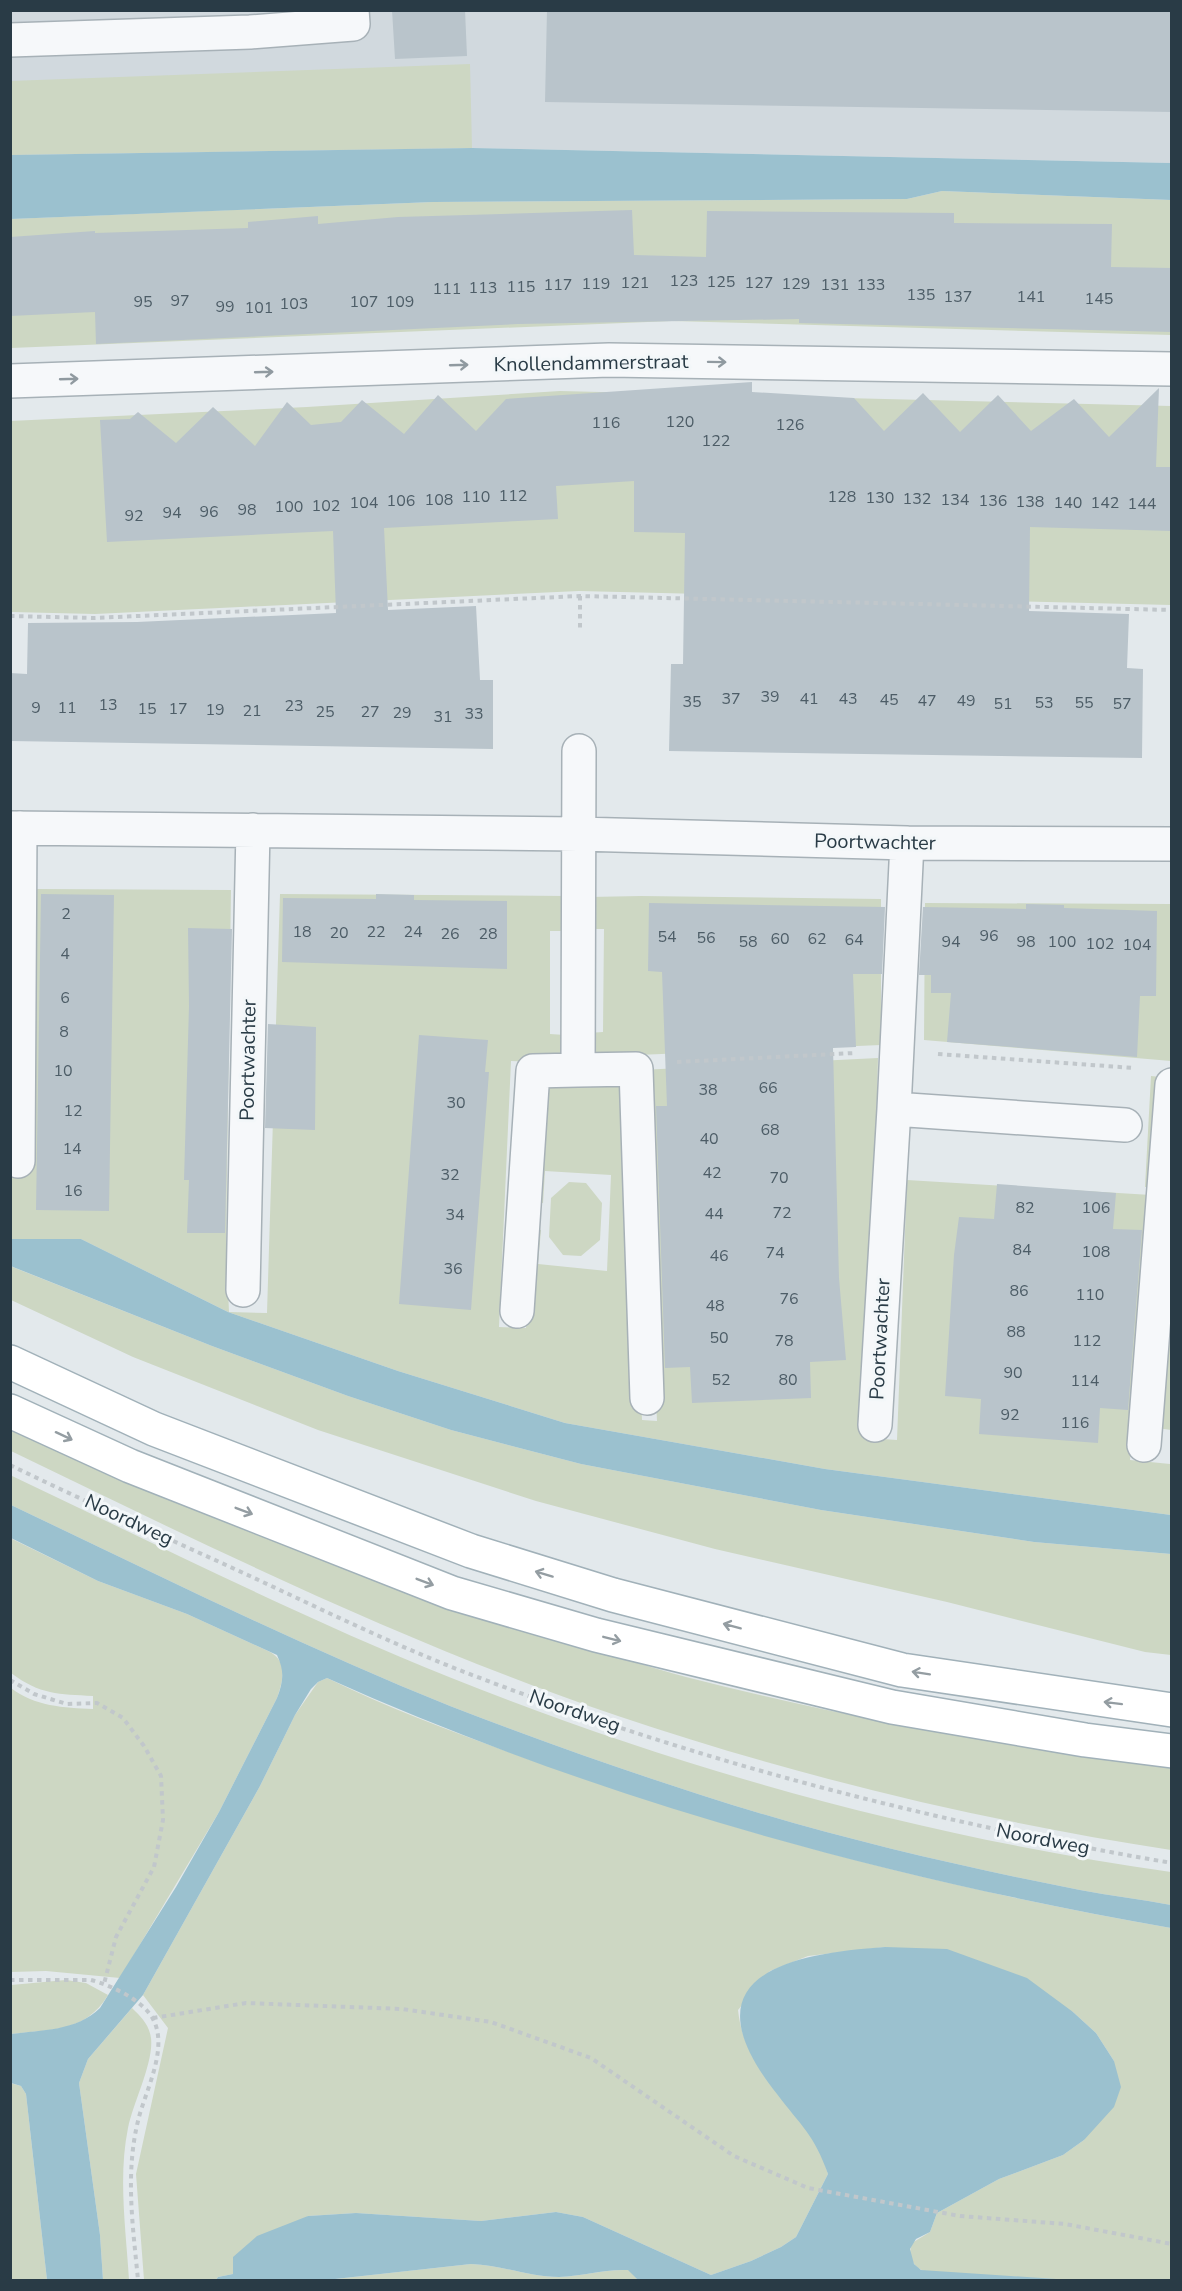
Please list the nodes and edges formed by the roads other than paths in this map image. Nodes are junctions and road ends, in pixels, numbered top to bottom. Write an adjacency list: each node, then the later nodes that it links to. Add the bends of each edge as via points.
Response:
1 (352, 10): 2 (street, via 352,24 250,32)
2 (10, 40)
3 (1172, 369): 4 (street, Knollendammerstraat, one-way to 3, via 609,360)
4 (10, 381)
5 (579, 752): 8 (street)
6 (15, 828): 7 (street, Poortwachter); 15 (street, Poortwachter)
7 (253, 830): 8 (street, Poortwachter); 16 (street, Poortwachter)
8 (578, 834): 9 (street, Poortwachter); 11 (street)
9 (907, 843): 10 (street, Poortwachter); 13 (street, Poortwachter)
10 (1172, 844)
11 (578, 1070): 17 (street, via 533,1071); 19 (street, via 636,1069)
12 (1172, 1085): 22 (street)
13 (894, 1109): 14 (street); 21 (street, Poortwachter)
14 (1125, 1125)
15 (18, 1161)
16 (243, 1290)
17 (517, 1311)
18 (10, 1362): 23 (main road, one-way to 18, via 902,1670 613,1595 471,1551 154,1429)
19 (647, 1398)
20 (10, 1412): 24 (main road, one-way to 24, via 130,1466 452,1593 596,1635 892,1707 1085,1740)
21 (875, 1425)
22 (1144, 1445)
23 (1172, 1710)
24 (1172, 1750)

